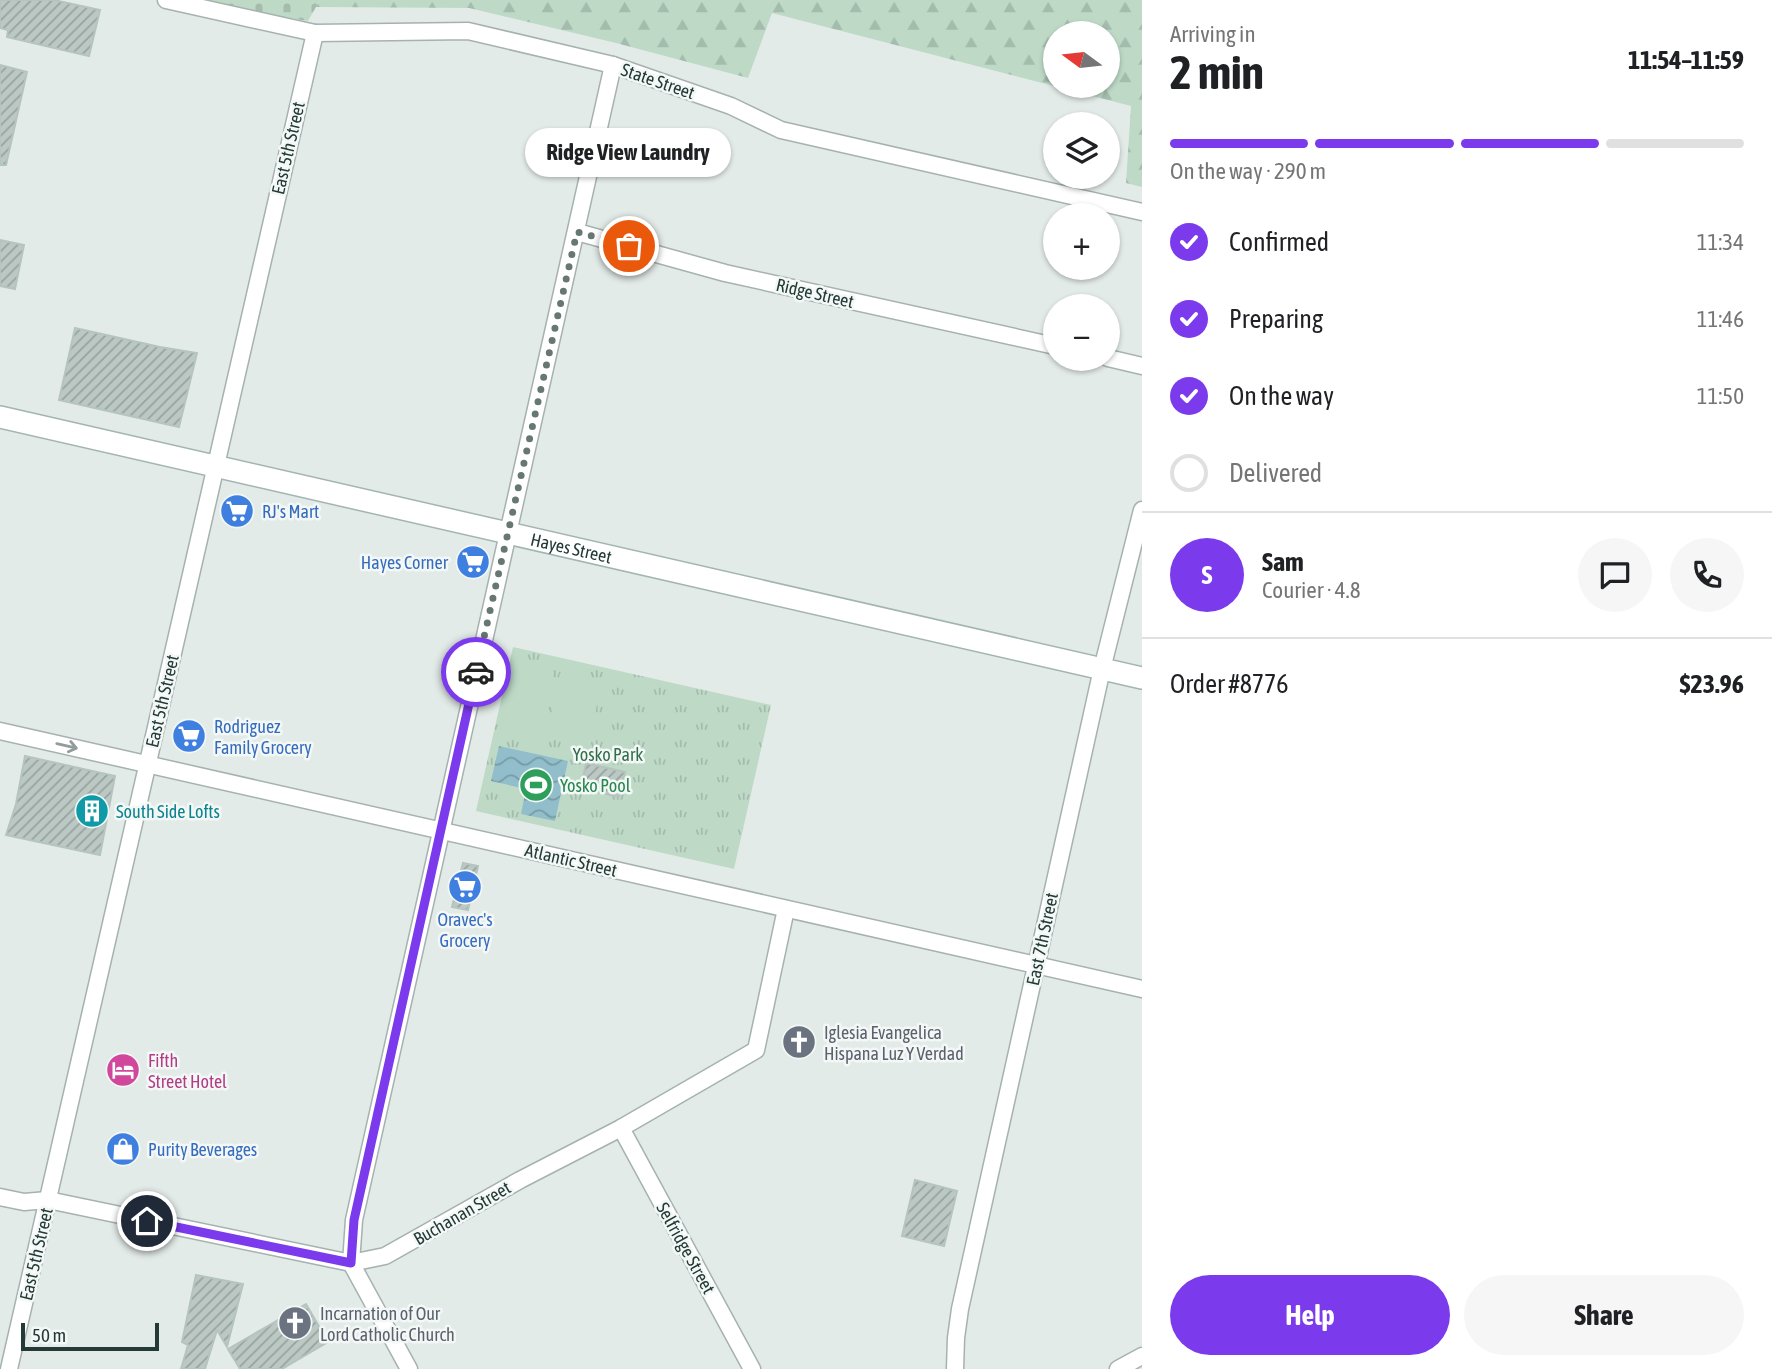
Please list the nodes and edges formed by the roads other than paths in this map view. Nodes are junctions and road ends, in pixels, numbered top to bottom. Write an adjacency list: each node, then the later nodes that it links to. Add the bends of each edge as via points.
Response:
1 (166, 0): 2 (street, State Street)
2 (315, 33): 3 (street, State Street, via 468,31); 10 (street, East 5th Street)
3 (613, 65): 4 (street, State Street, via 732,106 781,130); 5 (street)
4 (1142, 212)
5 (577, 232): 6 (street, Ridge Street, via 725,272); 12 (street)
6 (1043, 343)
7 (1120, 361): 8 (street)
8 (1142, 366)
9 (0, 416): 10 (street, Hayes Street)
10 (216, 466): 12 (street, Hayes Street); 16 (street, East 5th Street)
11 (1142, 510): 13 (street, East 7th Street)
12 (508, 533): 13 (street, Hayes Street); 17 (street)
13 (1102, 669): 14 (street, Hayes Street); 19 (street, East 7th Street)
14 (1142, 678)
15 (0, 731): 16 (street, Atlantic Street, one-way to 16)
16 (147, 764): 17 (street, Atlantic Street); 23 (street, East 5th Street)
17 (440, 831): 18 (street, Atlantic Street); 24 (street, via 354,1220)
18 (786, 909): 19 (street, Atlantic Street); 21 (street, Buchanan Street, via 756,1050)
19 (1036, 965): 20 (street, Atlantic Street); 29 (street, East 7th Street, via 958,1320)
20 (1142, 989)
21 (621, 1128): 24 (street, Buchanan Street, via 385,1256); 28 (street, Selfridge Street)
22 (0, 1197): 23 (street, Buchanan Street)
23 (48, 1200): 24 (street, Buchanan Street); 26 (street, East 5th Street)
24 (351, 1263): 27 (street)
25 (1142, 1356): 30 (street)
26 (9, 1369)
27 (409, 1369)
28 (752, 1369)
29 (955, 1369)
30 (1118, 1369)

